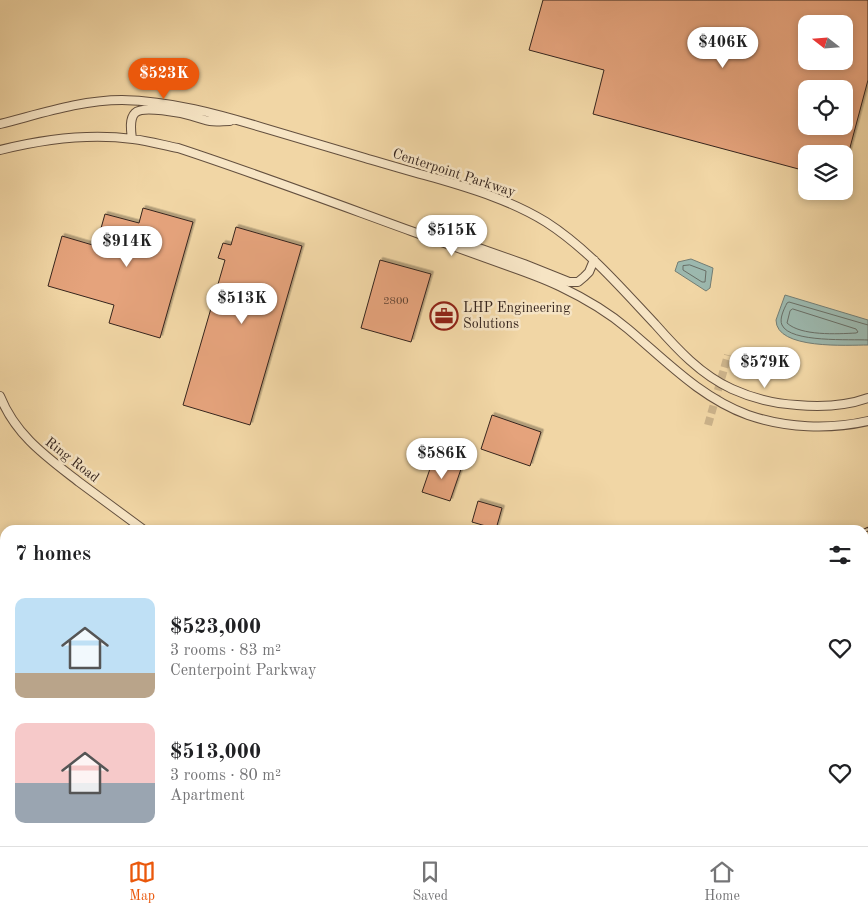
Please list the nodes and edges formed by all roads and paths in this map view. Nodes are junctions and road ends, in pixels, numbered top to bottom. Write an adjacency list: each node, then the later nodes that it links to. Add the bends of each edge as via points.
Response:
1 (239, 121): 2 (street, Centerpoint Parkway, via 178,106 121,100 88,102); 3 (street, via 210,121 190,115 140,110 132,117); 6 (street, Centerpoint Parkway, via 482,192 546,222)
2 (0, 124)
3 (132, 139): 4 (street, via 104,136 62,138); 5 (street, via 204,156)
4 (0, 150)
5 (441, 242): 6 (street, via 473,246 569,282 578,282 584,277); 9 (street, via 532,274 606,312 682,376 725,405 770,421 809,427)
6 (594, 260): 8 (street, Centerpoint Parkway, via 694,364 731,388 760,399 810,407)
7 (0, 396): 10 (street, Ring Road, via 14,423 32,445)
8 (868, 398)
9 (868, 421)
10 (137, 525)

